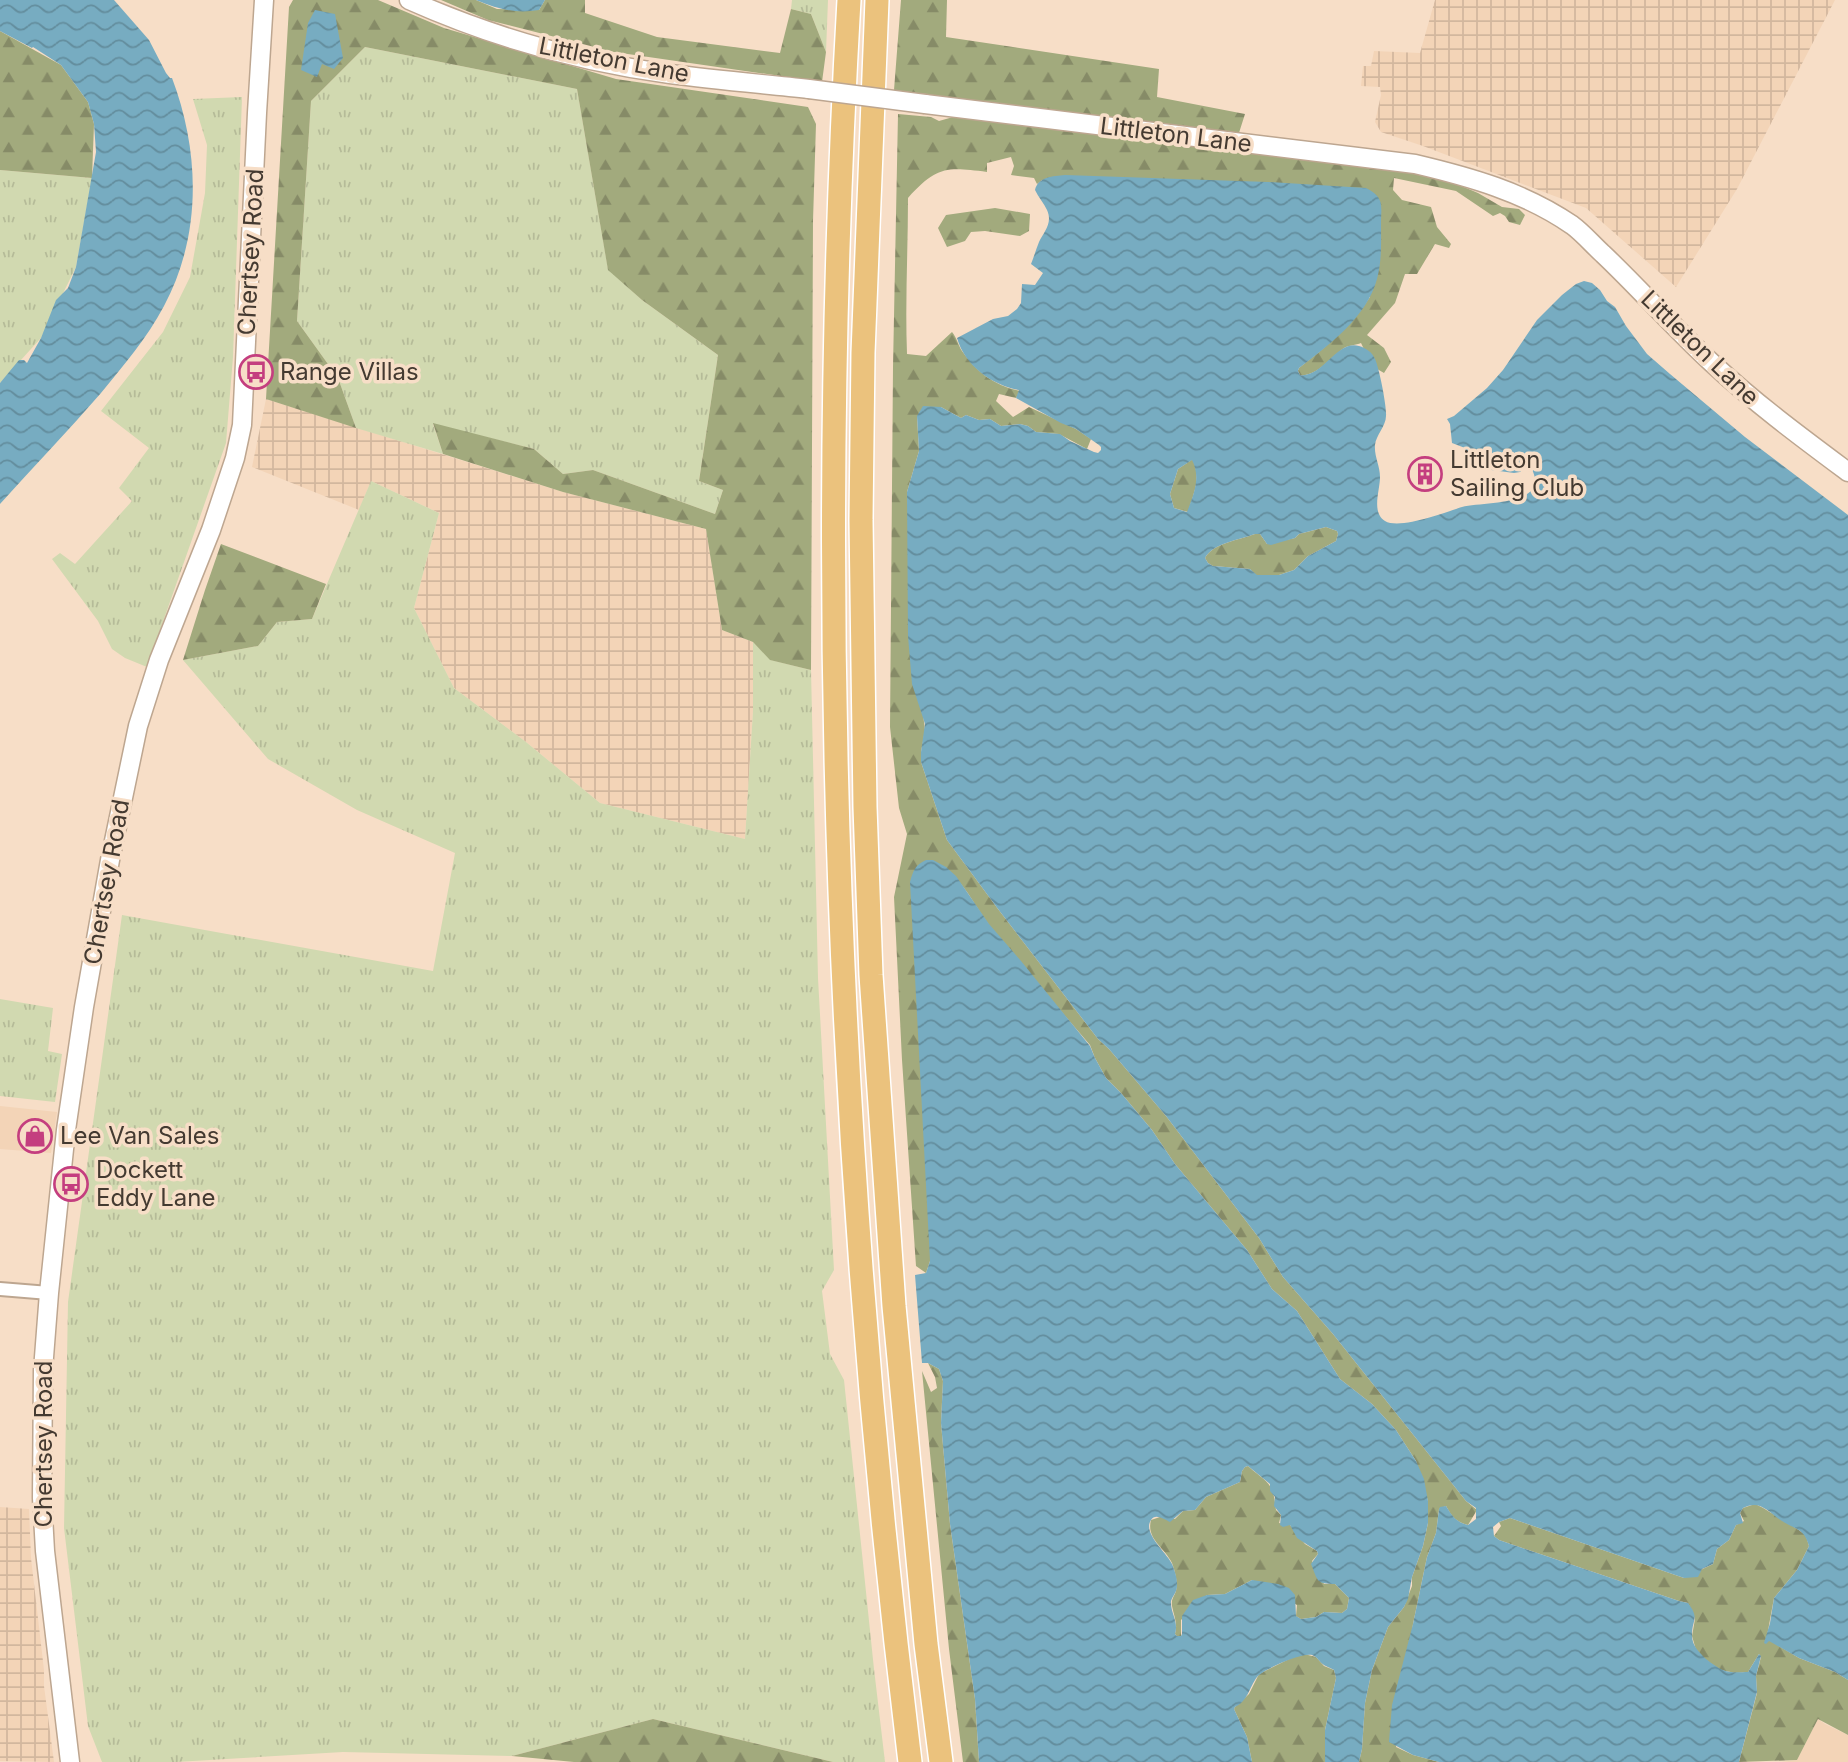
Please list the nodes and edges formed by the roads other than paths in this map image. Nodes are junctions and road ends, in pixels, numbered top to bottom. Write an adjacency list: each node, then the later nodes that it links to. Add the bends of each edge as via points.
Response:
1 (409, 0): 5 (main road, Littleton Lane, bridge, via 489,33 669,74 1415,164 1505,189 1573,226 1752,400)
2 (849, 0): 9 (highway, via 837,293 838,847 863,1307)
3 (877, 0): 10 (highway, via 863,327 865,807 896,1332)
4 (266, 6): 7 (main road, Chertsey Road, via 242,425 211,530 138,726 84,1007)
5 (1848, 472)
6 (0, 1289): 7 (street)
7 (49, 1293): 8 (main road, Chertsey Road, via 43,1370 42,1512)
8 (70, 1762)
9 (909, 1762)
10 (941, 1762)

